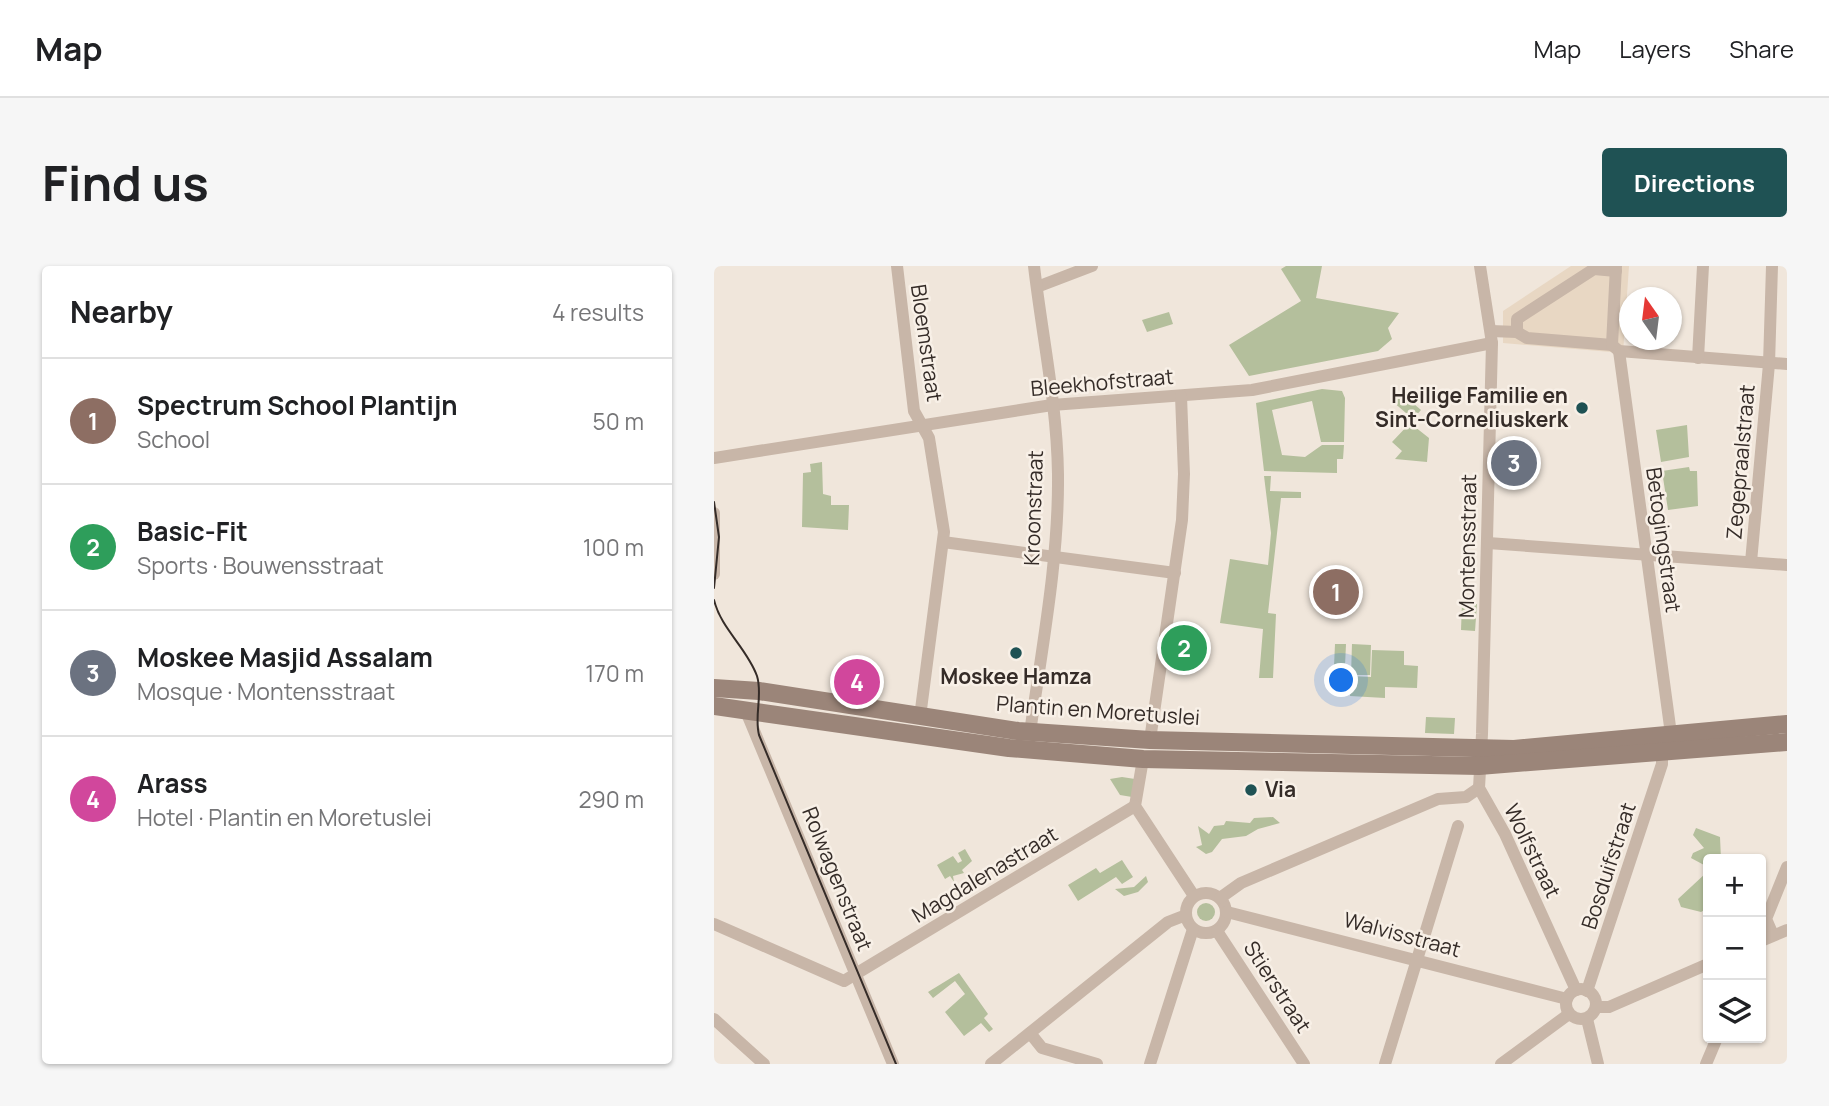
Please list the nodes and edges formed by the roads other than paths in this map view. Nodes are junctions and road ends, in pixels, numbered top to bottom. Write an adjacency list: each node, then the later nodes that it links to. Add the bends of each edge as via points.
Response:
1 (897, 266): 18 (street, Bloemstraat, via 914,411)
2 (1034, 266): 9 (street, Kroonstraat)
3 (1092, 266): 9 (street)
4 (1480, 266): 11 (street, Montensstraat)
5 (1703, 266): 13 (street)
6 (1772, 266): 14 (street, Zegepraalstraat)
7 (1616, 268): 8 (street); 12 (street, Betogingstraat)
8 (1595, 270): 10 (street, via 1517,319)
9 (1037, 287): 17 (street, Kroonstraat)
10 (1517, 332): 11 (street, Bleekhofstraat); 12 (street, Bleekhofstraat, via 1527,338)
11 (1492, 337): 16 (street, Bleekhofstraat, via 1252,390); 22 (street, Montensstraat)
12 (1616, 348): 13 (street, Bleekhofstraat); 23 (street, Betogingstraat)
13 (1698, 358): 14 (street, Bleekhofstraat)
14 (1769, 364): 15 (street, Bleekhofstraat); 25 (street, Zegepraalstraat)
15 (1787, 365)
16 (1181, 396): 17 (street, Bleekhofstraat); 27 (street, via 1184,474)
17 (1052, 405): 18 (street, Bleekhofstraat); 24 (street, Kroonstraat, via 1058,471)
18 (922, 424): 19 (street, Bleekhofstraat); 21 (street, Bloemstraat, via 929,438)
19 (714, 458)
20 (714, 513): 28 (street)
21 (943, 542): 24 (street); 32 (street, Bloemstraat)
22 (1488, 543): 23 (street); 39 (street, Montensstraat)
23 (1646, 554): 25 (street); 34 (street, Betogingstraat)
24 (1054, 557): 27 (street); 36 (street, Kroonstraat)
25 (1751, 562): 26 (street)
26 (1787, 565)
27 (1175, 573): 35 (street)
28 (714, 574)
29 (714, 688): 32 (main road, Plantin en Moretuslei, via 755,690)
30 (714, 706): 31 (main road, Plantin en Moretuslei)
31 (744, 709): 36 (main road, Plantin en Moretuslei); 57 (street, Rolwagenstraat)
32 (920, 717): 36 (main road, Plantin en Moretuslei)
33 (1787, 724): 34 (main road, Plantin en Moretuslei)
34 (1671, 734): 39 (main road, Plantin en Moretuslei)
35 (1150, 740): 36 (main road, Plantin en Moretuslei); 39 (main road, Plantin en Moretuslei)
36 (1029, 741): 40 (main road, Plantin en Moretuslei)
37 (1787, 742): 38 (main road, Plantin en Moretuslei)
38 (1662, 753): 39 (main road, Plantin en Moretuslei); 58 (street, Bosduifstraat, via 1662,764)
39 (1480, 758): 40 (main road, Plantin en Moretuslei); 41 (street, Wolfstraat)
40 (1143, 759): 42 (street)
41 (1479, 788): 46 (street, via 1466,797 1438,799 1241,883); 58 (street, Wolfstraat, via 1505,834)
42 (1135, 806): 45 (street); 57 (street, Magdalenastraat)
43 (1458, 826): 55 (street)
44 (1787, 867): 53 (street, via 1766,919)
45 (1194, 897): 46 (street, via 1207,892); 48 (street)
46 (1220, 898): 47 (street)
47 (1227, 912): 52 (street); 55 (street, Walvisstraat)
48 (1186, 915): 50 (street); 63 (street, via 1168,922)
49 (714, 924): 57 (street, via 844,981)
50 (1193, 929): 52 (street, via 1205,934); 69 (street)
51 (1787, 930): 53 (street)
52 (1217, 931): 70 (street, Stierstraat)
53 (1773, 936): 54 (street)
54 (1766, 939)
55 (1417, 959): 58 (street, Walvisstraat); 71 (street)
56 (1703, 966): 59 (street, via 1609,1007)
57 (855, 976): 66 (street, Rolwagenstraat)
58 (1577, 993): 59 (street, via 1595,999); 60 (street)
59 (1596, 1007): 62 (street)
60 (1569, 1014): 62 (street); 72 (street)
61 (714, 1019): 65 (street)
62 (1587, 1019): 73 (street)
63 (1030, 1033): 67 (street); 68 (street, via 1042,1048)
64 (1715, 1043): 74 (street)
65 (764, 1064)
66 (893, 1064)
67 (991, 1064)
68 (1097, 1064)
69 (1150, 1064)
70 (1304, 1064)
71 (1385, 1064)
72 (1501, 1064)
73 (1598, 1064)
74 (1706, 1064)

